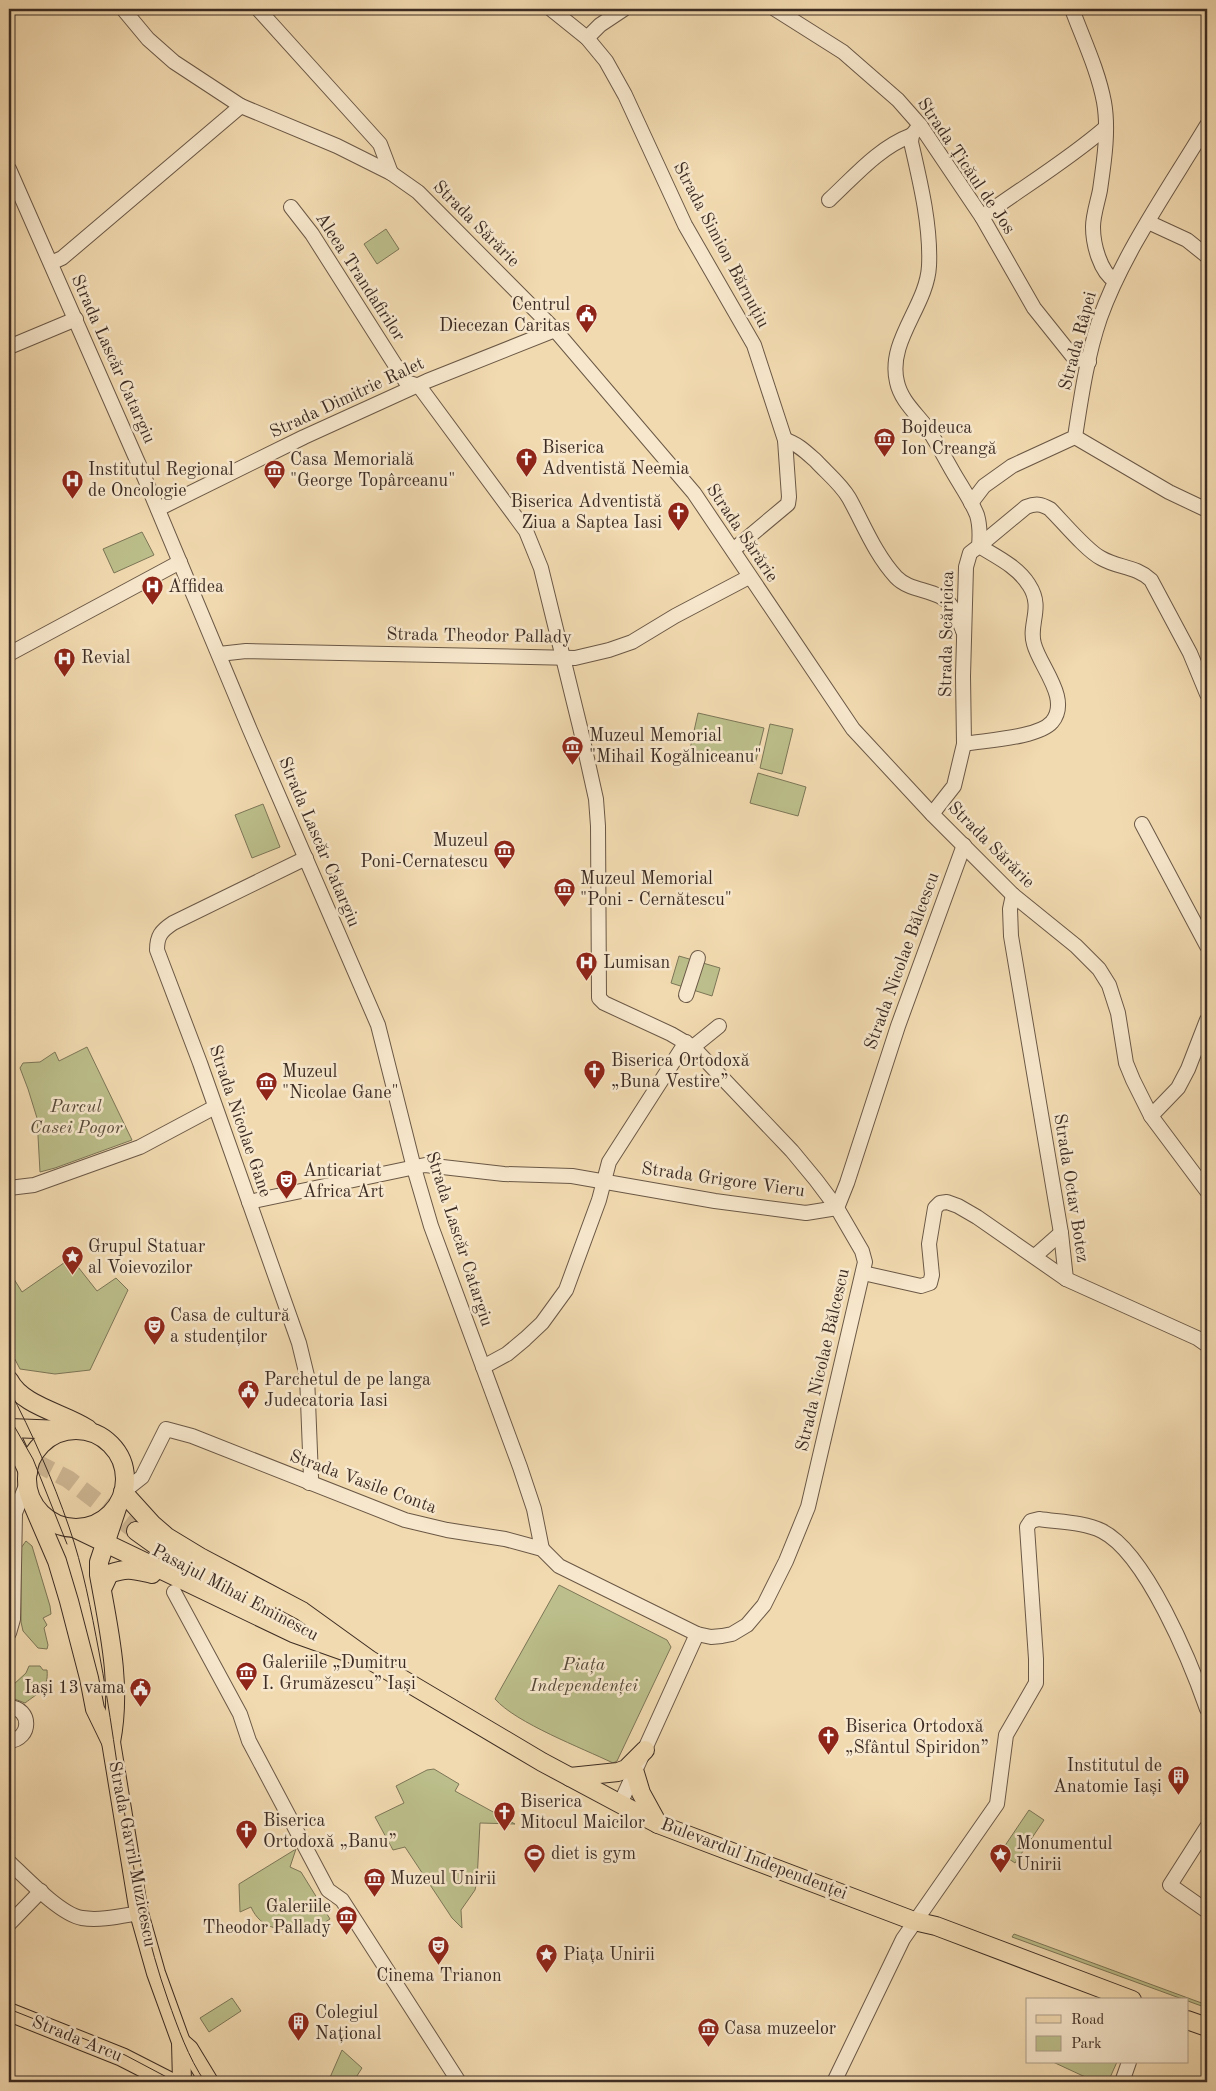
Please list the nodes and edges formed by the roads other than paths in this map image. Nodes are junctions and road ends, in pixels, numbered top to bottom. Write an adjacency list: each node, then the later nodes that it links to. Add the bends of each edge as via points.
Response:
1 (122, 9): 9 (street, Strada Sărărie, via 174,62)
2 (258, 9): 14 (street, via 380,144)
3 (551, 9): 8 (street, Strada Simion Bărnuțiu)
4 (624, 9): 8 (street)
5 (775, 9): 7 (street, Strada Țicăul de Jos)
6 (1072, 9): 11 (street, via 1100,88)
7 (796, 16): 12 (street, Strada Țicăul de Jos, via 898,100)
8 (587, 38): 28 (street, Strada Simion Bărnuțiu, via 606,61 625,94 684,225 754,345)
9 (241, 106): 14 (street, Strada Sărărie, via 337,146); 20 (street, via 62,258)
10 (1207, 125): 18 (street, Strada Râpei)
11 (1106, 128): 17 (street, via 1077,153); 21 (street, via 1093,226 1095,244 1107,276)
12 (916, 130): 15 (street, via 882,150); 17 (street, Strada Țicăul de Jos); 29 (street, via 911,142 922,189 929,267 918,305 898,349 897,381 901,395 928,430)
13 (9, 170): 20 (street, Strada Lascăr Catargiu)
14 (391, 173): 23 (street, Strada Sărărie, via 418,192)
15 (829, 200)
16 (291, 207): 26 (street, Aleea Trandafirilor, via 312,234 406,382)
17 (982, 216): 25 (street, Strada Țicăul de Jos, via 1034,308 1074,358)
18 (1148, 222): 19 (street, via 1187,240); 21 (street, Strada Râpei)
19 (1207, 256)
20 (51, 263): 22 (street, Strada Lascăr Catargiu)
21 (1115, 281): 25 (street, Strada Râpei)
22 (76, 319): 24 (street); 30 (street, Strada Lascăr Catargiu)
23 (555, 330): 26 (street, Strada Dimitrie Ralet); 33 (street, Strada Sărărie, via 694,494)
24 (9, 347)
25 (1088, 362): 27 (street, Strada Râpei)
26 (419, 386): 30 (street, Strada Dimitrie Ralet, via 304,437); 39 (street, Aleea Trandafirilor, via 526,531 541,568)
27 (1075, 437): 29 (street, via 1012,466 984,486); 31 (street, via 1169,492)
28 (785, 440): 33 (street, Strada Simion Bărnuțiu, via 788,504); 36 (street, via 806,452 836,482 848,497 869,539 897,578 916,589 939,595 952,606)
29 (971, 503): 32 (street, via 980,530)
30 (158, 509): 34 (street, Strada Lascăr Catargiu)
31 (1207, 510)
32 (979, 546): 36 (street, Strada Scăricica, via 970,553 966,567); 40 (street, Strada Scăricica, via 1026,507 1042,504 1050,509 1099,558 1133,568 1151,580 1194,660); 41 (street, via 1018,570 1031,587 1036,614 1032,636 1034,646 1055,691 1058,706 1052,722 1037,731)
33 (732, 550): 35 (street, Strada Sărărie)
34 (180, 562): 37 (street); 38 (street, Strada Lascăr Catargiu)
35 (749, 578): 39 (street, Strada Theodor Pallady, via 632,642 584,656); 42 (street, Strada Sărărie, via 853,729)
36 (965, 634): 41 (street, Strada Scăricica)
37 (9, 654)
38 (219, 654): 39 (street, Strada Theodor Pallady); 45 (street, Strada Lascăr Catargiu)
39 (563, 657): 52 (street, Aleea Trandafirilor, via 596,799 600,998 617,1010)
40 (1207, 694)
41 (964, 744): 42 (street, Strada Scăricica, via 954,786)
42 (932, 814): 44 (street, Strada Sărărie)
43 (1142, 824): 47 (street)
44 (964, 845): 46 (street, Strada Sărărie); 60 (street, Strada Nicolae Bălcescu, via 898,1026)
45 (306, 858): 53 (street, Strada Nicolae Gane, via 173,923 161,931 157,940 157,950); 55 (street, Strada Lascăr Catargiu, via 378,1025)
46 (1013, 895): 54 (street, Strada Sărărie, via 1076,946 1099,969 1109,985 1118,1013 1126,1062); 61 (street, Strada Octav Botez, via 1011,936)
47 (1207, 946)
48 (698, 958): 49 (street)
49 (686, 995)
50 (1207, 1020): 54 (street, via 1178,1088)
51 (718, 1026): 52 (street)
52 (689, 1045): 56 (street, via 609,1162); 60 (street, via 792,1151)
53 (215, 1108): 57 (street, via 140,1147 34,1184); 59 (street, Strada Nicolae Gane)
54 (1151, 1116): 58 (street, Strada Sărărie)
55 (414, 1168): 56 (street, Strada Grigore Vieru, via 425,1165); 59 (street, Strada Grigore Vieru); 66 (street, Strada Lascăr Catargiu, via 431,1226)
56 (604, 1181): 60 (street, Strada Grigore Vieru, via 806,1213); 66 (street, via 566,1290 542,1323 525,1339)
57 (9, 1188)
58 (1207, 1191)
59 (248, 1202): 73 (street, Strada Nicolae Gane, via 304,1359 310,1438 311,1477)
60 (837, 1208): 63 (street, Strada Nicolae Bălcescu, via 862,1251)
61 (1061, 1233): 62 (street); 64 (street, Strada Octav Botez)
62 (1035, 1256): 63 (street, Strada Octav Botez, via 977,1217 947,1202 935,1208 929,1244 930,1283 921,1286); 64 (street, Strada Octav Botez)
63 (863, 1273): 83 (street, Strada Nicolae Bălcescu, via 808,1507 786,1562 764,1606 747,1625 722,1636)
64 (1066, 1279): 65 (street, via 1198,1338)
65 (1207, 1345)
66 (483, 1367): 79 (street, Strada Lascăr Catargiu, via 523,1475)
67 (9, 1380): 70 (main road, via 26,1399 66,1416)
68 (9, 1430): 69 (main road); 72 (main road)
69 (72, 1430): 70 (main road, via 81,1430); 72 (main road, via 51,1437 38,1449)
70 (106, 1440): 74 (main road, via 122,1462 125,1480)
71 (9, 1466): 72 (main road)
72 (28, 1478): 75 (main road); 82 (street, via 15,1513 13,1619)
73 (308, 1484): 74 (street, Strada Vasile Conta, via 192,1436 166,1430 142,1477); 79 (street, Strada Vasile Conta, via 405,1520)
74 (121, 1496): 76 (main road, via 106,1516 87,1526); 78 (main road, Strada Gavril Muzicescu); 84 (main road, via 167,1537 302,1611)
75 (32, 1503): 76 (main road, via 51,1521); 88 (main road, Strada Gavril Muzicescu, via 57,1561 90,1678 95,1709)
76 (74, 1528): 78 (main road)
77 (134, 1534): 84 (main road, Pasajul Mihai Eminescu, via 166,1558 216,1586)
78 (106, 1543): 80 (main road); 81 (main road, Strada Gavril Muzicescu, via 99,1562)
79 (542, 1549): 83 (street, Strada Vasile Conta, via 559,1566)
80 (180, 1587): 81 (main road, via 133,1569 121,1569 109,1574); 84 (main road, via 293,1633); 111 (street, via 240,1714 249,1741 328,1890 342,1900)
81 (102, 1589): 88 (main road, Strada Gavril Muzicescu, via 113,1652 116,1706)
82 (9, 1633)
83 (697, 1634): 89 (street)
84 (339, 1644): 91 (main road, Bulevardul Independenței)
85 (9, 1707): 87 (street, via 22,1712 27,1722 21,1737)
86 (1207, 1709): 99 (street, via 1184,1647 1166,1613 1145,1576 1116,1539 1087,1526 1039,1519 1031,1521 1027,1527 1028,1567 1036,1683 1006,1735 997,1804)
87 (9, 1741)
88 (111, 1742): 98 (main road, Strada Gavril Muzicescu)
89 (645, 1750): 90 (street); 91 (main road, via 626,1769 618,1772)
90 (635, 1773): 92 (street); 93 (main road, via 641,1794)
91 (570, 1777): 92 (main road, Bulevardul Independenței)
92 (620, 1804): 93 (main road, Bulevardul Independenței)
93 (658, 1824): 99 (main road, Bulevardul Independenței)
94 (1207, 1827): 97 (street, via 1170,1885)
95 (9, 1862): 96 (street)
96 (41, 1891): 98 (street, via 67,1913 81,1918 99,1919); 100 (street)
97 (1207, 1910)
98 (140, 1913): 105 (main road, Strada Gavril Muzicescu)
99 (914, 1922): 101 (main road, Bulevardul Independenței, via 936,1926); 112 (street)
100 (9, 1924)
101 (1127, 1998)
102 (9, 2012): 107 (main road, Strada Arcu)
103 (1188, 2020): 104 (main road)
104 (1207, 2027)
105 (181, 2046): 107 (main road, via 166,2067); 109 (main road, Strada Gavril Muzicescu); 110 (main road, via 188,2049)
106 (1128, 2064): 113 (street)
107 (148, 2069): 108 (main road, Strada Arcu)
108 (170, 2082)
109 (182, 2082)
110 (209, 2082)
111 (458, 2082)
112 (834, 2082)
113 (1122, 2082)

